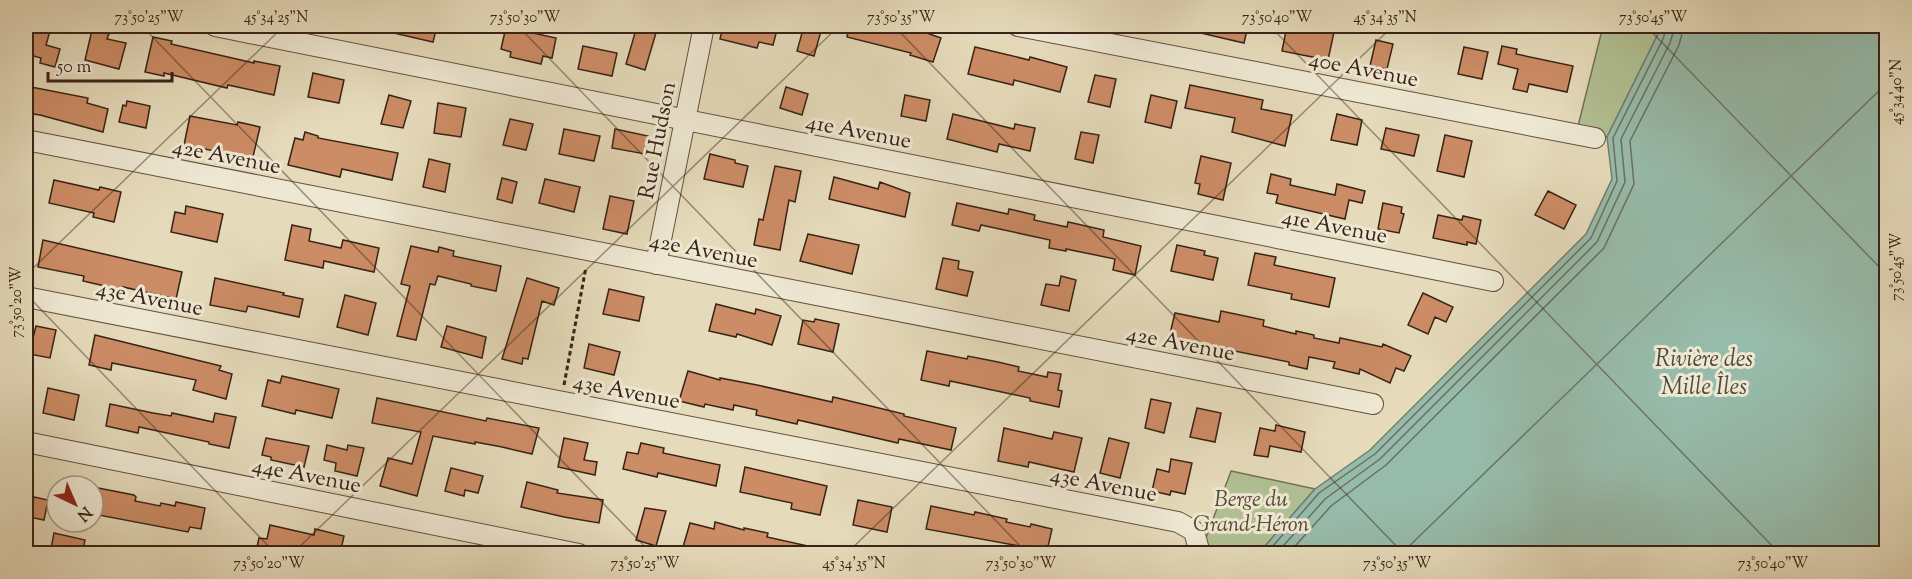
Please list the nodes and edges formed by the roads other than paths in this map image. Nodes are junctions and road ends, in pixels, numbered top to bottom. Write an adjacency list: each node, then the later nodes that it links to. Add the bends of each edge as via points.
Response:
1 (215, 26): 4 (street, 41e Avenue)
2 (704, 26): 4 (street, Rue Hudson)
3 (1018, 26): 5 (street, 40e Avenue)
4 (685, 119): 7 (street, Rue Hudson); 8 (street, 41e Avenue)
5 (1595, 138)
6 (26, 140): 7 (street, 42e Avenue)
7 (656, 264): 10 (street, 42e Avenue)
8 (1493, 281)
9 (26, 297): 13 (street, 43e Avenue, via 1178,522 1194,531)
10 (1373, 404)
11 (26, 442): 12 (street, 44e Avenue)
12 (579, 554)
13 (1200, 554)

